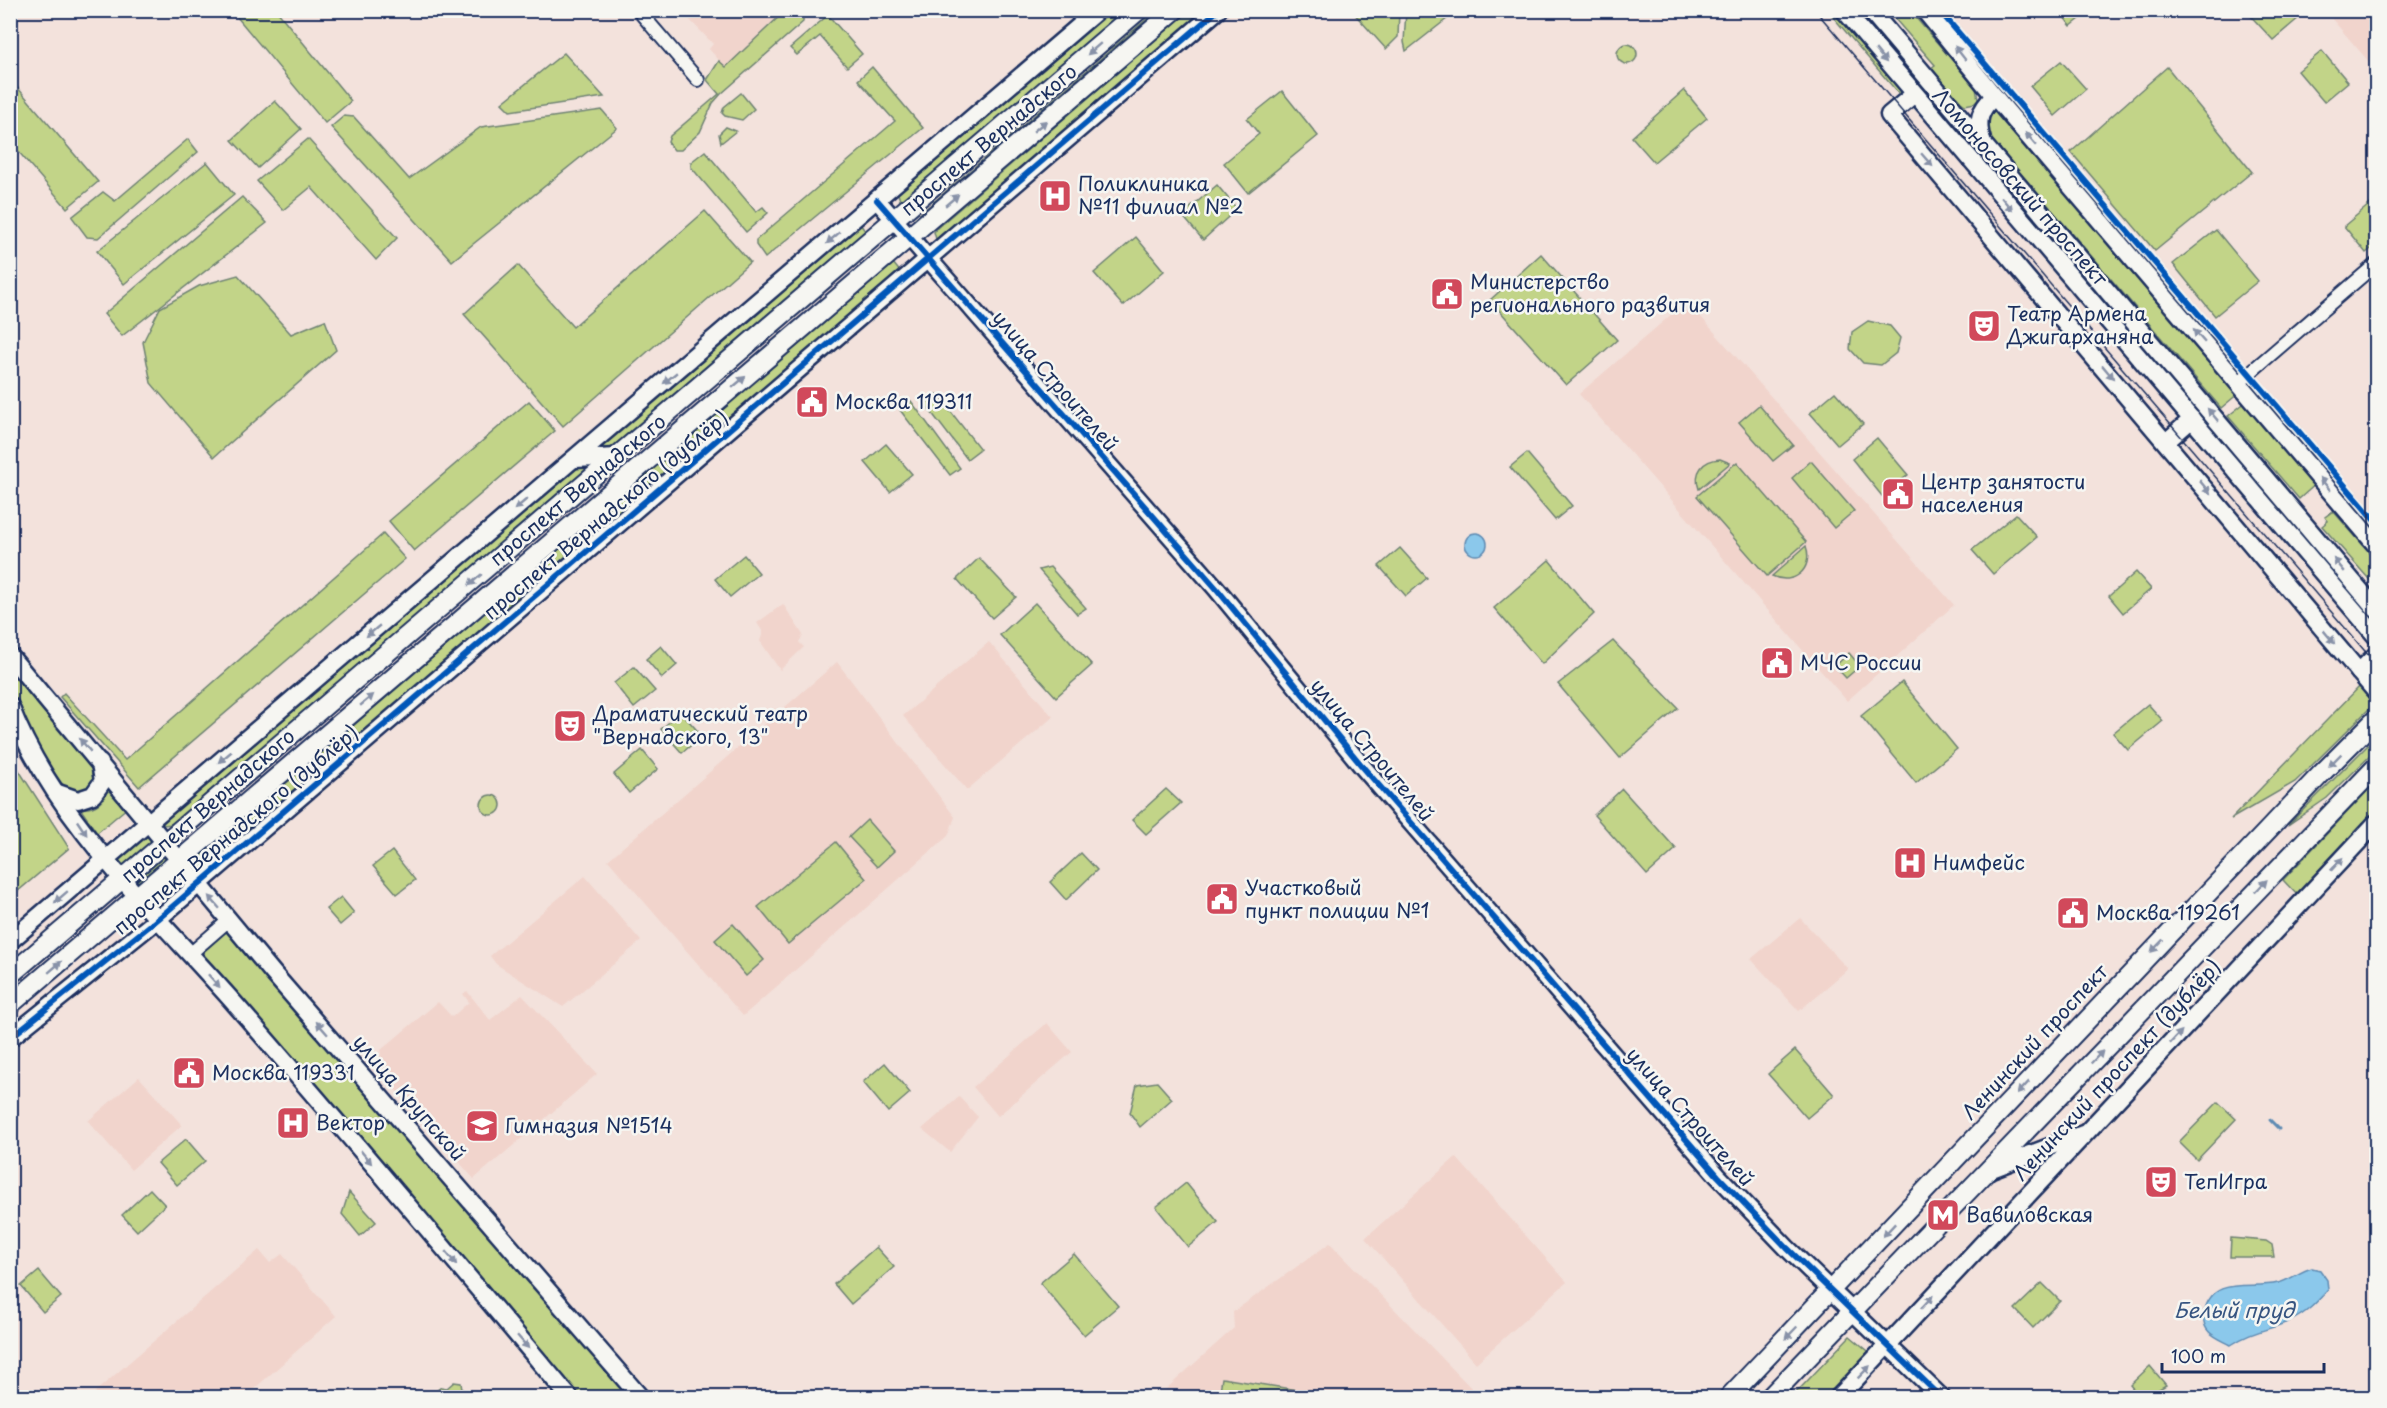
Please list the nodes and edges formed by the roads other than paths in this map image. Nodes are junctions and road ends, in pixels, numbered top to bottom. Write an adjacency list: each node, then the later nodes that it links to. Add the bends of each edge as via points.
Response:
1 (638, 10): 10 (street)
2 (1098, 10): 9 (street)
3 (1139, 10): 17 (main road, проспект Вернадского, one-way to 17)
4 (1175, 10): 18 (main road, проспект Вернадского, one-way to 4)
5 (1218, 10): 19 (street, проспект Вернадского (дублёр))
6 (1844, 10): 11 (street, Ломоносовский проспект, one-way to 11)
7 (1870, 10): 13 (street, Ломоносовский проспект)
8 (1924, 10): 12 (street, one-way to 8)
9 (1079, 16): 16 (street)
10 (698, 80)
11 (1913, 95): 14 (street, Ломоносовский проспект); 25 (street, one-way to 25, via 1889,115)
12 (1994, 96): 15 (street, via 1978,118); 23 (street, one-way to 12)
13 (1965, 122): 14 (street, via 1950,122); 15 (street, Ломоносовский проспект)
14 (1949, 136): 22 (street, Ломоносовский проспект, one-way to 22)
15 (1983, 141): 21 (street, Ломоносовский проспект)
16 (878, 200): 17 (street, улица Строителей); 27 (street, one-way to 27)
17 (895, 220): 18 (street, улица Строителей); 26 (main road, проспект Вернадского)
18 (909, 237): 19 (street, улица Строителей); 45 (main road, проспект Вернадского, one-way to 18)
19 (928, 261): 47 (street, проспект Вернадского (дублёр)); 58 (street, улица Строителей, via 1216,588 1362,766 1718,1176)
20 (2376, 264): 23 (street)
21 (2161, 354): 22 (street, via 2159,366); 29 (street, Ломоносовский проспект, one-way to 21)
22 (2146, 367): 24 (street, Ломоносовский проспект)
23 (2239, 382): 28 (street, one-way to 23)
24 (2192, 419): 25 (street); 30 (street, Ломоносовский проспект)
25 (2166, 442): 34 (street, one-way to 34)
26 (618, 458): 27 (street); 43 (main road, проспект Вернадского, one-way to 43)
27 (575, 459): 41 (street, one-way to 41)
28 (2376, 545)
29 (2376, 609)
30 (2376, 636)
31 (2376, 655): 34 (street)
32 (10, 656): 38 (street, улица Крупской, one-way to 32)
33 (2376, 671): 34 (street)
34 (2359, 672): 35 (street)
35 (2376, 692)
36 (10, 706): 40 (street, via 34,756)
37 (2376, 719): 58 (main road, Ленинский проспект, one-way to 58)
38 (100, 763): 40 (street, via 103,781 93,795 78,800); 41 (street, улица Крупской)
39 (2376, 766): 57 (main road, one-way to 39)
40 (58, 793): 44 (street, one-way to 44)
41 (149, 822): 43 (street, улица Крупской); 44 (street)
42 (2376, 823): 56 (street, Ленинский проспект (дублёр), one-way to 42)
43 (165, 844): 45 (street, улица Крупской); 46 (main road, проспект Вернадского)
44 (105, 859): 46 (street); 51 (street, one-way to 51)
45 (179, 861): 47 (street, улица Крупской); 48 (main road, проспект Вернадского)
46 (124, 879): 48 (street); 53 (main road, проспект Вернадского)
47 (199, 884): 49 (street, проспект Вернадского (дублёр)); 50 (street, улица Крупской, one-way to 47)
48 (138, 896): 49 (street); 54 (main road, проспект Вернадского, one-way to 48)
49 (158, 919): 52 (street); 55 (street, проспект Вернадского (дублёр))
50 (229, 920): 52 (street); 62 (street, улица Крупской, one-way to 50)
51 (10, 941)
52 (190, 954): 61 (street, one-way to 61)
53 (10, 975)
54 (10, 1005)
55 (10, 1038)
56 (2086, 1133): 57 (street); 60 (street, Ленинский проспект (дублёр), one-way to 56)
57 (1988, 1170): 59 (main road)
58 (1832, 1291): 59 (street, улица Строителей); 63 (main road, Ленинский проспект, one-way to 63)
59 (1852, 1311): 60 (street, улица Строителей); 64 (main road)
60 (1888, 1346): 65 (street, Ленинский проспект (дублёр), one-way to 60); 66 (street, улица Строителей)
61 (570, 1398)
62 (641, 1398)
63 (1728, 1398)
64 (1769, 1398)
65 (1838, 1398)
66 (1942, 1398)

